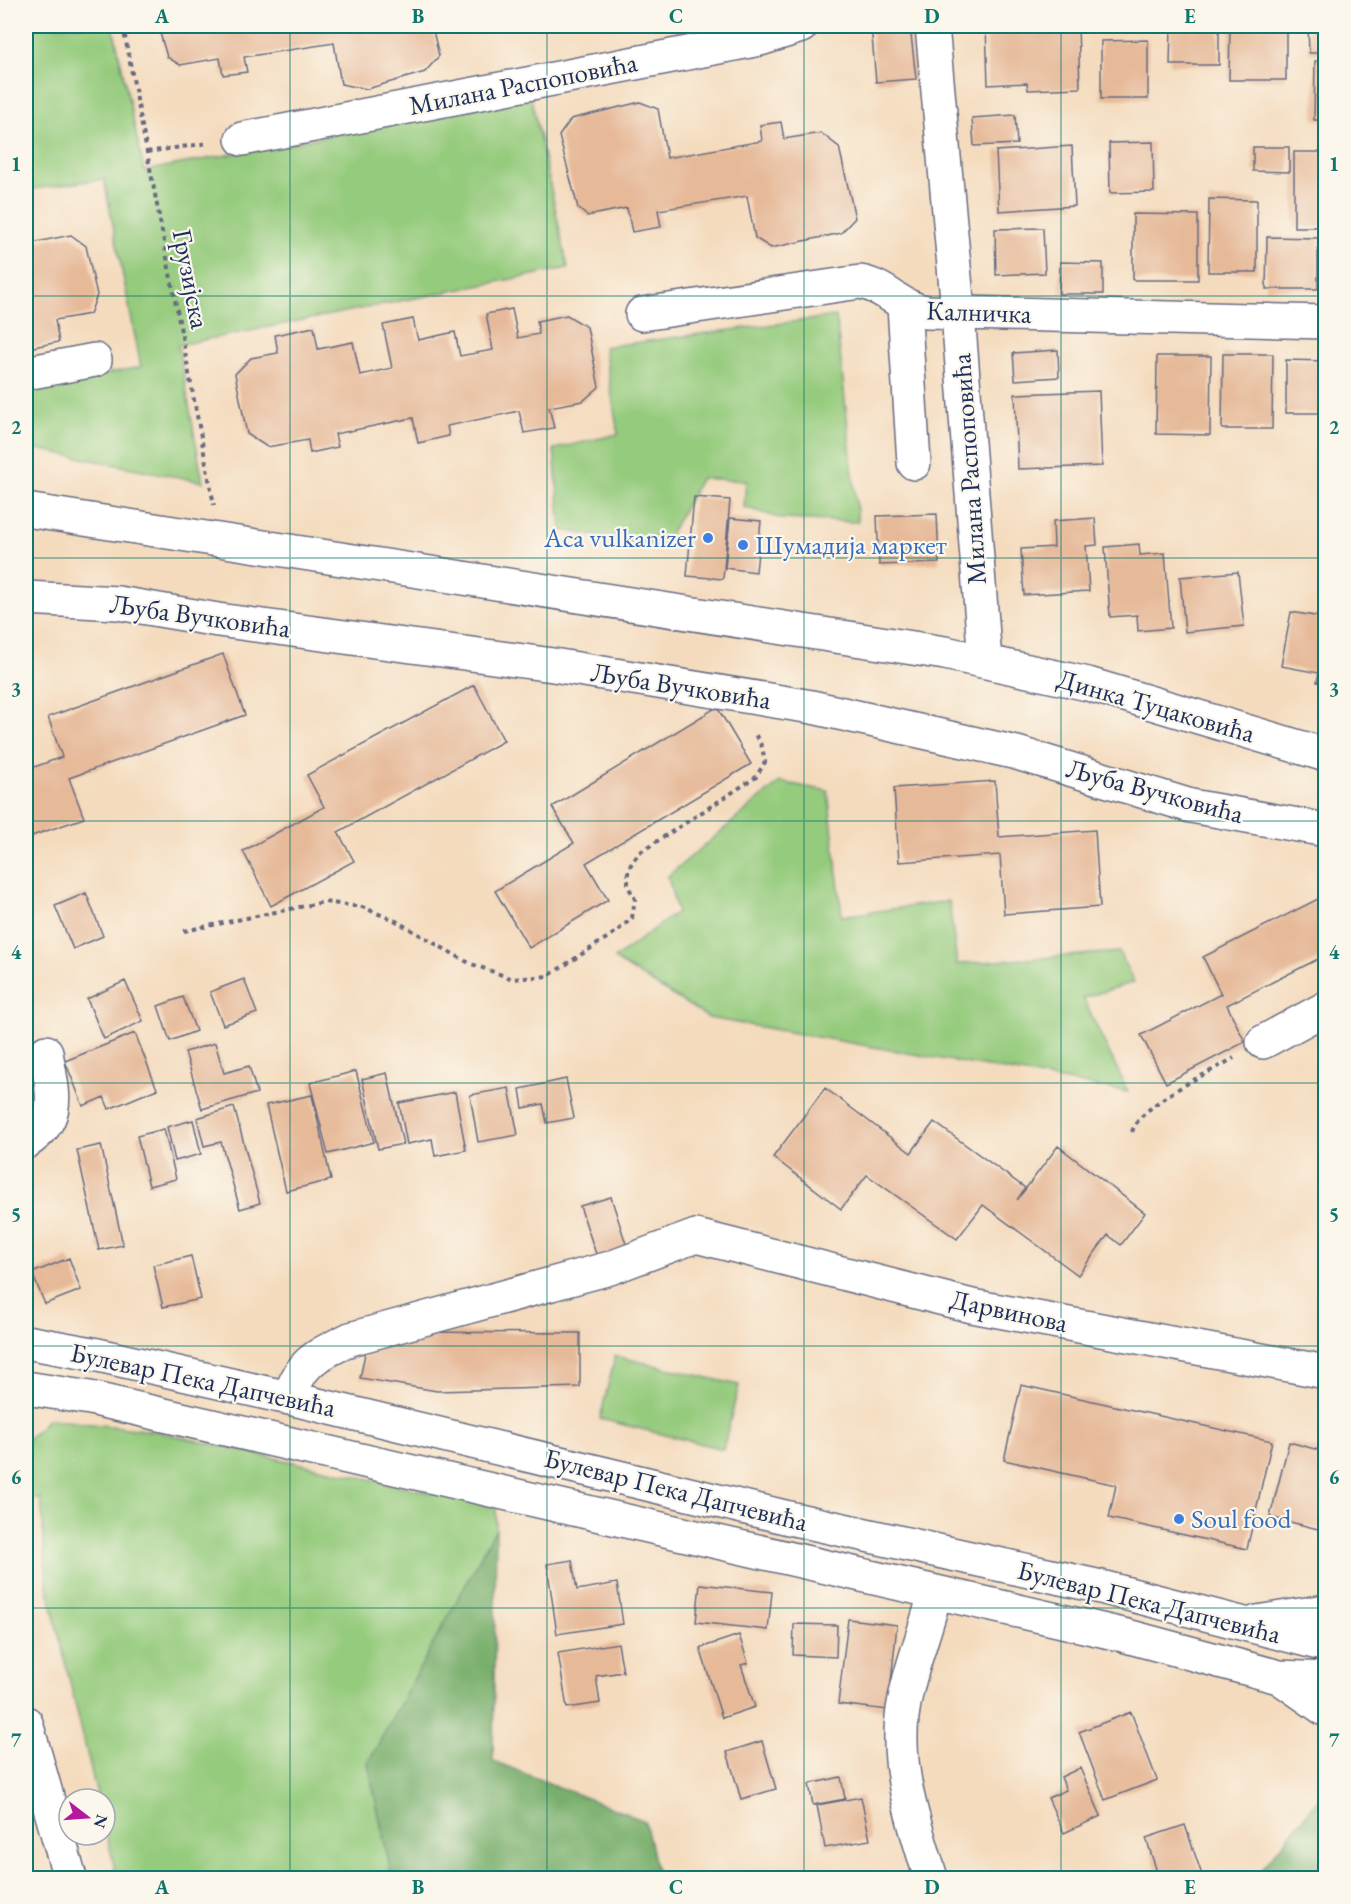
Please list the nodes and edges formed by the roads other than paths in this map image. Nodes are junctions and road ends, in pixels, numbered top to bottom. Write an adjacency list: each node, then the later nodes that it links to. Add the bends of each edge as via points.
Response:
1 (801, 26): 3 (street, Милана Распоповића, via 760,39)
2 (932, 26): 5 (street, Милана Распоповића)
3 (242, 139)
4 (904, 306): 5 (street, Калничка, via 916,311); 6 (street, Калничка, via 878,288 860,282); 10 (street)
5 (958, 313): 7 (street, Калничка); 13 (street, Милана Распоповића)
6 (642, 314)
7 (1326, 322)
8 (95, 360): 9 (street)
9 (26, 373)
10 (914, 463)
11 (26, 510): 13 (street)
12 (26, 598): 15 (street, Љуба Вучковића, via 118,603 552,665 812,707 1017,753 1191,806)
13 (985, 661): 14 (street, Динка Туцаковића, via 1088,684)
14 (1326, 755)
15 (1326, 830)
16 (1326, 1008): 17 (street)
17 (1263, 1042)
18 (46, 1052): 19 (street, via 54,1098 49,1123)
19 (26, 1142)
20 (26, 1342): 23 (street, Булевар Пека Дапчевића)
21 (1326, 1372): 23 (street, Дарвинова, via 972,1305 696,1236 610,1268 350,1339 312,1358 295,1379)
22 (26, 1388): 24 (street, Булевар Пека Дапчевића, via 90,1398)
23 (289, 1398): 26 (street, Булевар Пека Дапчевића)
24 (935, 1593): 28 (street, Булевар Пека Дапчевића, via 1123,1635); 33 (street, via 902,1717 901,1750 914,1822)
25 (1326, 1611): 26 (street)
26 (1246, 1623): 27 (street, Булевар Пека Дапчевића)
27 (1326, 1645)
28 (1279, 1677): 29 (street, Булевар Пека Дапчевића); 30 (street)
29 (1326, 1678)
30 (1326, 1710)
31 (26, 1722): 32 (street)
32 (70, 1878)
33 (931, 1878)

